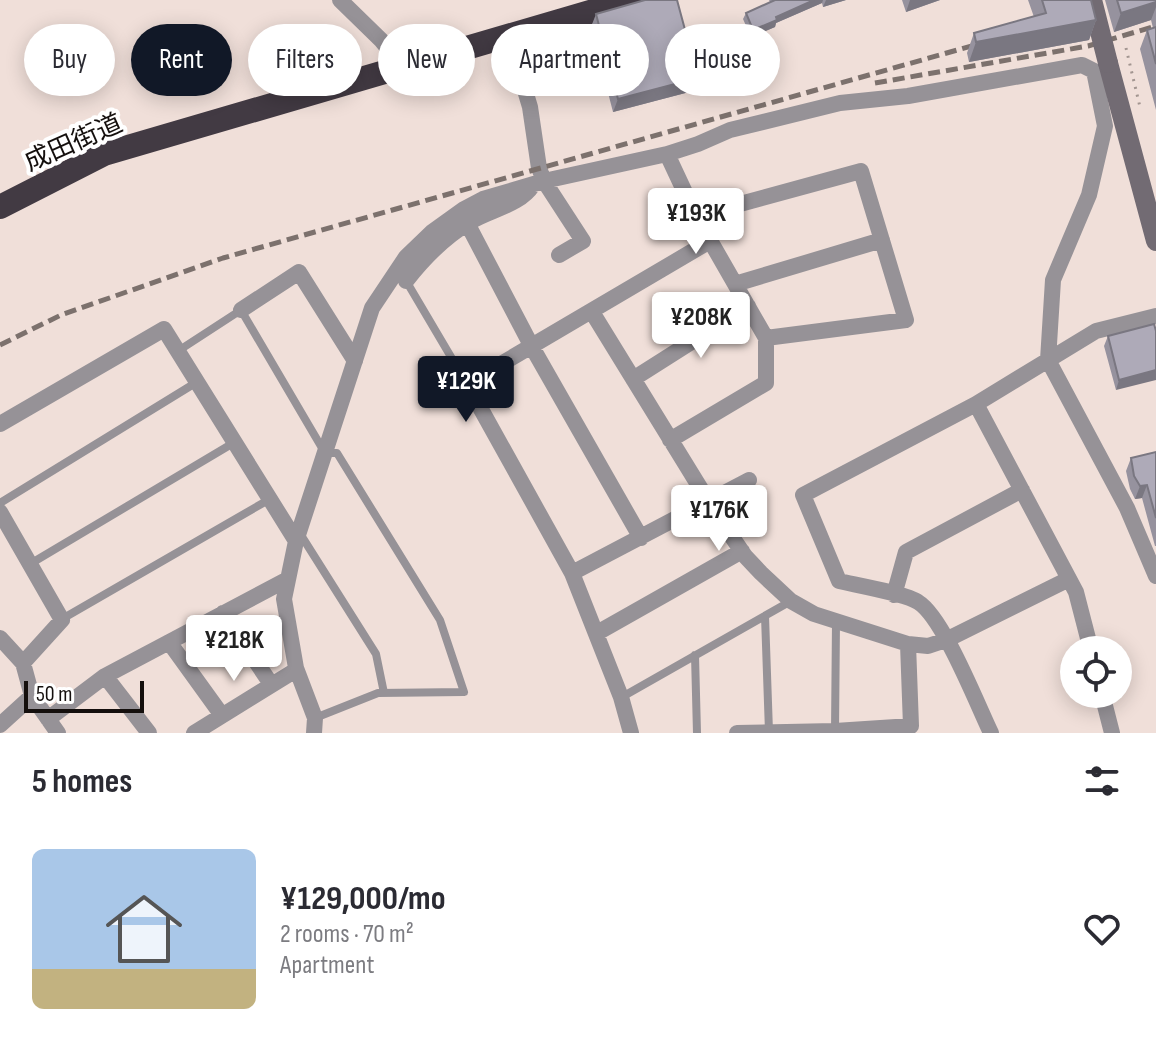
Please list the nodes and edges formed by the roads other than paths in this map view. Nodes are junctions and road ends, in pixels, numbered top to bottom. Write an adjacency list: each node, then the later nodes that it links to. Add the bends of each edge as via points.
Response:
1 (340, 0): 6 (street)
2 (631, 0): 4 (highway, 成田街道)
3 (1092, 0): 16 (street, bridge)
4 (586, 6): 5 (highway, 成田街道)
5 (541, 24)
6 (378, 37)
7 (378, 74): 11 (highway, 成田街道, via 104,154)
8 (527, 96): 10 (street)
9 (667, 154): 10 (street); 12 (street); 27 (street, via 730,130 840,103 1082,65 1094,71 1105,126 1089,195 1053,280)
10 (538, 183): 13 (street, via 525,197); 17 (street, via 583,241); 18 (street, via 464,209 406,257)
11 (0, 207)
12 (696, 216): 14 (street, via 861,171); 15 (street)
13 (467, 223): 18 (street); 25 (street)
14 (882, 240): 19 (street); 24 (street, via 906,320)
15 (710, 241): 19 (street); 22 (street)
16 (1156, 241)
17 (559, 255)
18 (402, 274): 28 (street, via 372,308); 31 (lane)
19 (735, 284): 20 (street)
20 (748, 306): 24 (street); 29 (street)
21 (241, 310): 26 (lane); 28 (street, via 299,272); 36 (lane)
22 (592, 312): 25 (street); 29 (street)
23 (1156, 316): 27 (street, via 1096,331)
24 (766, 338): 34 (street, via 766,383)
25 (532, 347): 31 (street); 44 (street)
26 (178, 351): 30 (street); 33 (street, via 164,329)
27 (1048, 360): 32 (street); 48 (street, via 1127,508)
28 (355, 361): 36 (street)
29 (633, 379): 34 (street)
30 (197, 382): 35 (street); 41 (lane)
31 (467, 384): 47 (street)
32 (976, 404): 38 (street); 51 (street, via 803,495 839,581)
33 (0, 424)
34 (670, 440): 40 (street)
35 (235, 442): 39 (street); 46 (lane)
36 (325, 453): 43 (street); 68 (lane, via 337,453 440,620 464,692)
37 (749, 480): 40 (street)
38 (1022, 490): 50 (street); 51 (street, via 906,552)
39 (270, 499): 43 (street); 55 (lane)
40 (709, 502): 44 (street); 45 (street)
41 (0, 503)
42 (2, 522): 46 (street)
43 (297, 537): 49 (street); 68 (lane, via 376,654)
44 (641, 538): 47 (street)
45 (742, 551): 52 (street); 57 (street)
46 (30, 564): 55 (street)
47 (572, 573): 57 (street)
48 (1156, 576)
49 (288, 579): 53 (street); 65 (street, via 284,599)
50 (1069, 579): 58 (street); 60 (street)
51 (894, 595): 60 (street, via 918,601)
52 (791, 601): 54 (lane); 56 (street)
53 (223, 613): 61 (street); 67 (street)
54 (765, 616): 63 (lane); 77 (lane)
55 (62, 620): 64 (street)
56 (836, 621): 62 (street); 76 (lane)
57 (597, 633): 70 (street)
58 (1087, 636)
59 (0, 638): 64 (street)
60 (946, 640): 62 (street, via 928,646); 83 (street)
61 (169, 642): 66 (street); 72 (street)
62 (908, 644): 76 (street, via 911,726)
63 (695, 655): 70 (lane); 81 (lane)
64 (23, 663): 69 (street)
65 (296, 670): 67 (street); 75 (street)
66 (105, 676): 74 (street); 78 (street)
67 (271, 684): 72 (street)
68 (384, 693): 75 (lane)
69 (32, 696): 73 (street); 74 (street)
70 (621, 697): 80 (street)
71 (1106, 708): 84 (street)
72 (221, 714): 79 (street)
73 (0, 725)
74 (53, 726)
75 (314, 726)
76 (835, 731): 77 (street)
77 (769, 732): 82 (street)
78 (149, 733)
79 (194, 733)
80 (631, 733)
81 (697, 733)
82 (737, 733)
83 (991, 733)
84 (1112, 733)

